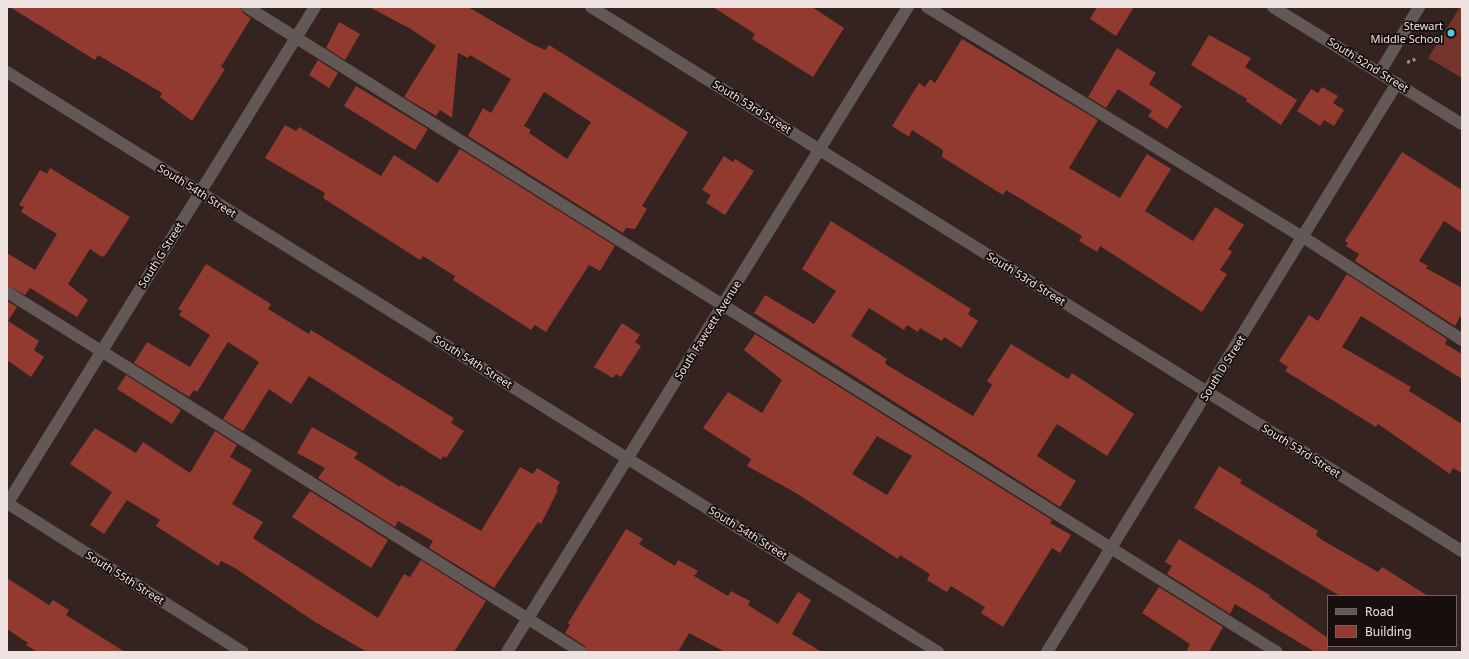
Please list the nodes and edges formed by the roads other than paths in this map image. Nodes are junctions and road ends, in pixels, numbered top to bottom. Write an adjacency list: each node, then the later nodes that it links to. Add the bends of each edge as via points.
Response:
1 (247, 7): 8 (street)
2 (315, 7): 8 (street, South G Street)
3 (591, 7): 13 (street, South 53rd Street)
4 (908, 7): 13 (street, South Fawcett Avenue)
5 (927, 7): 15 (street)
6 (1273, 7): 10 (street, South 52nd Street)
7 (1419, 7): 10 (street)
8 (296, 38): 14 (street, South G Street); 17 (street)
9 (7, 72): 14 (street, South 54th Street)
10 (1380, 72): 11 (street, South 52nd Street)
11 (1397, 83): 12 (street, South 52nd Street); 15 (street, South D Street)
12 (1462, 124)
13 (820, 149): 17 (street, South Fawcett Avenue); 20 (street, South 53rd Street)
14 (200, 193): 19 (street, South G Street); 21 (street, South 54th Street)
15 (1303, 237): 18 (street); 20 (street, South D Street)
16 (7, 292): 19 (street)
17 (723, 306): 21 (street, South Fawcett Avenue); 23 (street)
18 (1462, 340)
19 (102, 351): 22 (street, South G Street); 25 (street)
20 (1207, 393): 23 (street, South D Street); 24 (street, South 53rd Street)
21 (628, 458): 25 (street, South Fawcett Avenue); 29 (street, South 54th Street)
22 (7, 504): 26 (street, South 55th Street)
23 (1113, 548): 30 (street, South D Street); 31 (street)
24 (1462, 551)
25 (527, 620): 27 (street, South Fawcett Avenue); 28 (street)
26 (243, 652)
27 (507, 652)
28 (581, 652)
29 (938, 652)
30 (1047, 652)
31 (1278, 652)

